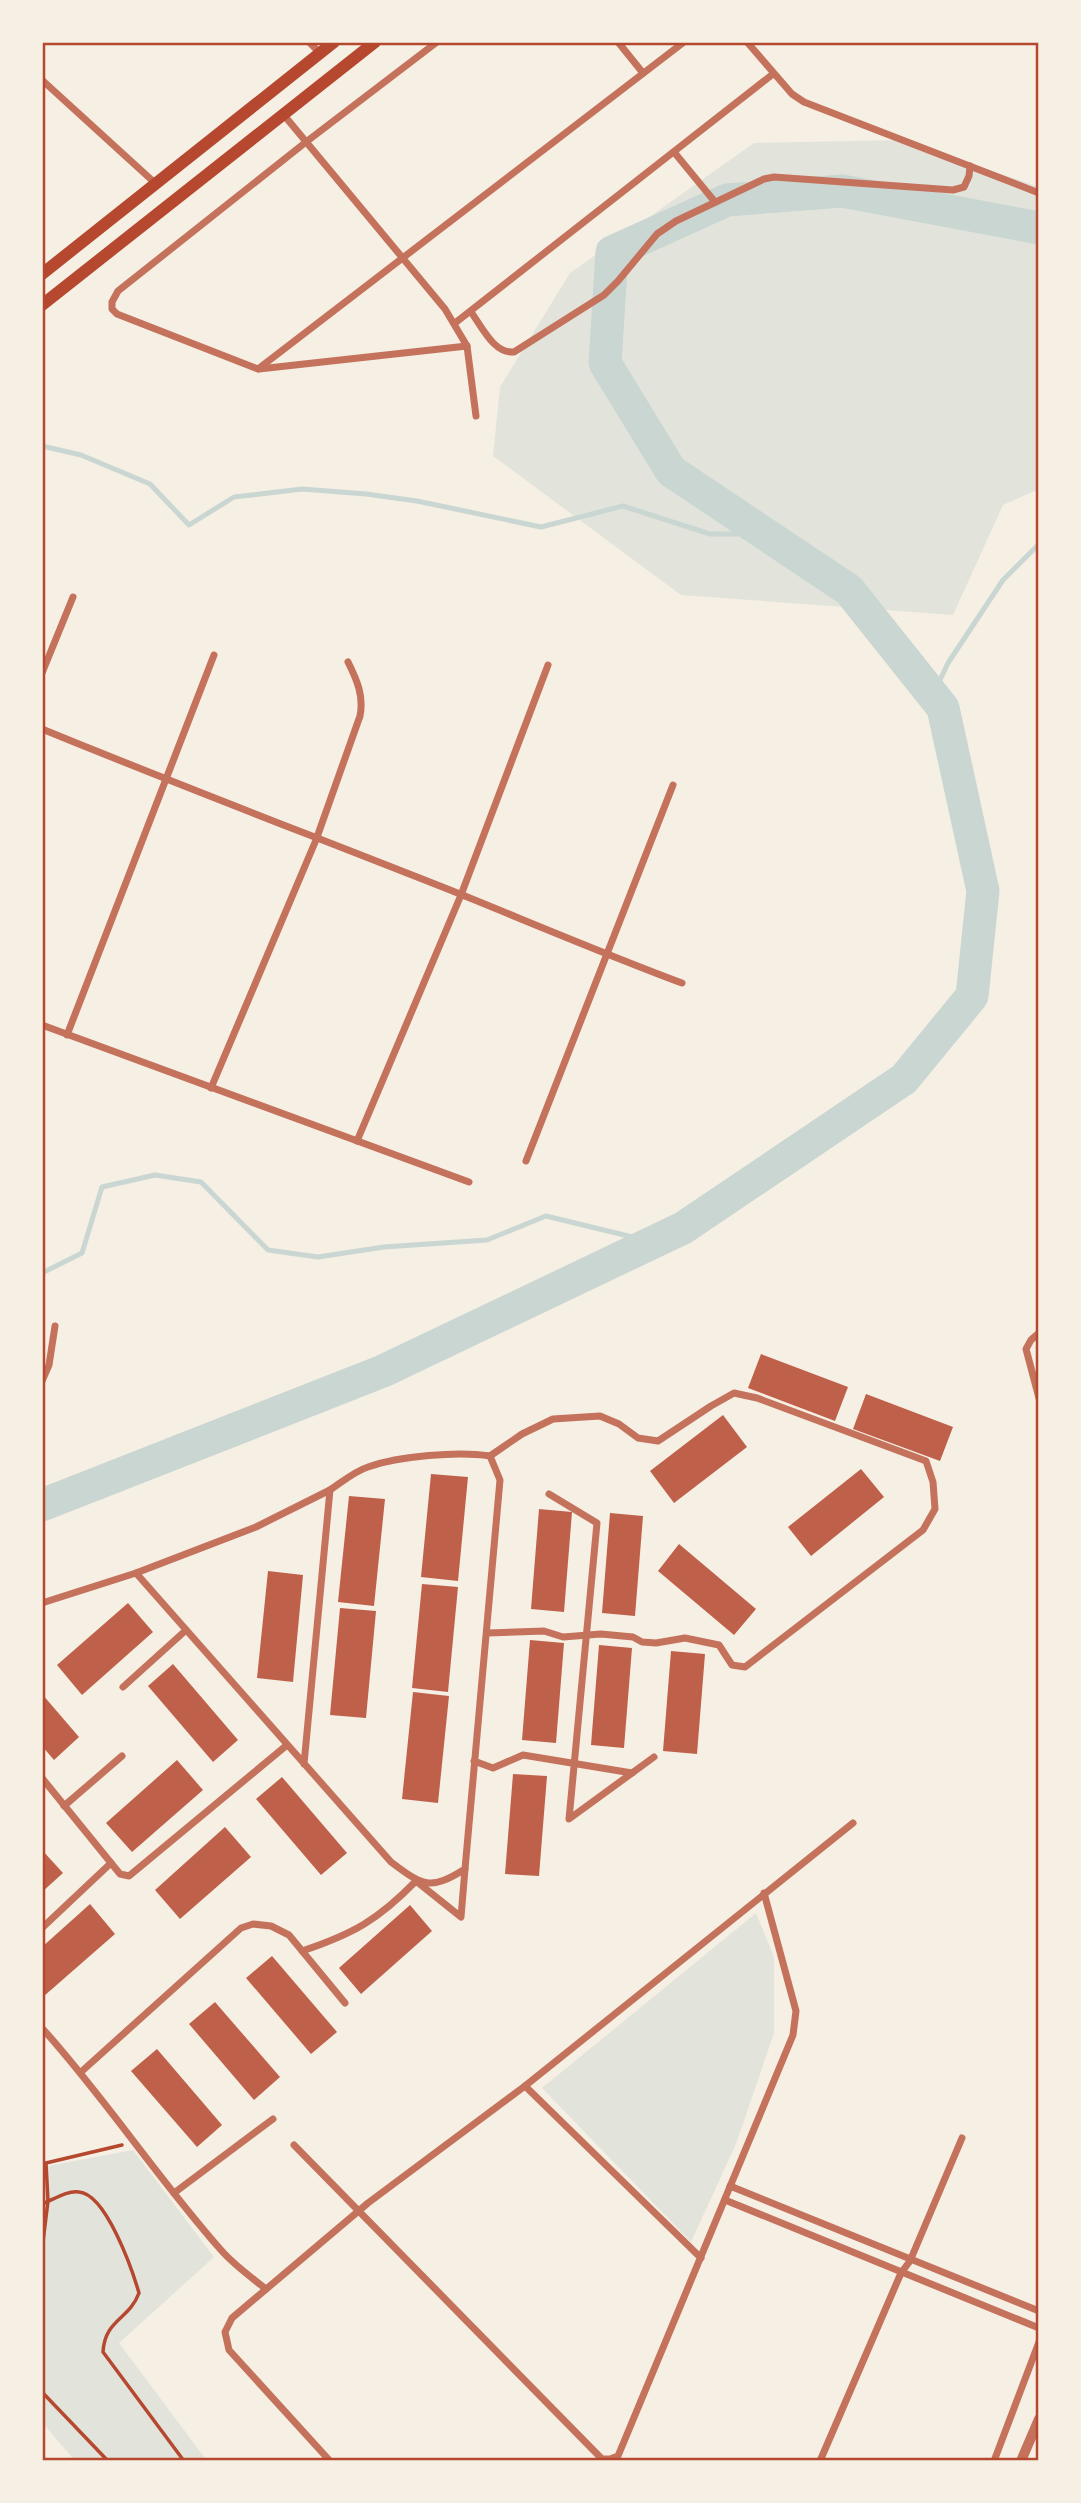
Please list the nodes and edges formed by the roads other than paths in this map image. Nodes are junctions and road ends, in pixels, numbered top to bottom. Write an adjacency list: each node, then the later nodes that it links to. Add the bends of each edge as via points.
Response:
1 (309, 42): 8 (street)
2 (334, 42): 8 (main road)
3 (376, 42): 12 (main road)
4 (437, 42): 13 (street)
5 (618, 42): 9 (street)
6 (684, 42): 9 (street)
7 (747, 42): 10 (street)
8 (320, 53): 16 (main road)
9 (643, 73): 20 (street)
10 (774, 74): 14 (street); 15 (street, via 804,102)
11 (42, 80): 16 (street)
12 (283, 114): 13 (street); 18 (main road)
13 (306, 142): 20 (street); 26 (street, via 118,292 112,302 117,314)
14 (674, 152): 19 (street); 23 (street)
15 (970, 166): 17 (street); 19 (street, via 967,182 958,189 768,177)
16 (155, 183): 18 (main road); 21 (main road)
17 (1039, 193)
18 (173, 201): 22 (main road)
19 (715, 202): 23 (street, via 657,234 604,295 514,352 496,346)
20 (403, 258): 24 (street); 26 (street)
21 (42, 274)
22 (42, 305)
23 (471, 312): 24 (street)
24 (455, 323): 25 (street)
25 (467, 346): 26 (street); 27 (street)
26 (258, 369)
27 (476, 416)
28 (73, 597): 32 (street)
29 (214, 655): 34 (street)
30 (348, 662): 36 (street, via 363,702)
31 (548, 665): 37 (street)
32 (42, 673)
33 (42, 729): 34 (street)
34 (166, 779): 36 (street); 41 (street)
35 (673, 785): 38 (street)
36 (316, 840): 37 (street); 42 (street)
37 (461, 895): 38 (street); 43 (street)
38 (607, 955): 39 (street); 44 (street)
39 (682, 983)
40 (42, 1025): 41 (street)
41 (67, 1035): 42 (street)
42 (211, 1088): 43 (street)
43 (358, 1142): 45 (street)
44 (526, 1161)
45 (469, 1182)
46 (55, 1326): 48 (street)
47 (1039, 1333): 49 (street, via 1027,1349)
48 (42, 1381)
49 (1039, 1398)
50 (489, 1456): 51 (street, via 470,1453 405,1459 367,1467); 56 (street, via 500,1480); 57 (street, via 553,1419 600,1416 638,1438 658,1441 734,1393 926,1461 935,1509 923,1530 745,1667 732,1665 719,1645 694,1639 656,1643 633,1637)
51 (330, 1489): 53 (street, via 256,1527); 63 (street)
52 (549, 1494): 57 (street, via 597,1523)
53 (136, 1573): 54 (street); 55 (street)
54 (42, 1603)
55 (185, 1631): 58 (street); 59 (street)
56 (488, 1633): 57 (street, via 544,1631); 62 (street)
57 (585, 1636): 64 (street)
58 (123, 1687)
59 (287, 1745): 63 (street); 69 (street, via 130,1876 120,1874)
60 (122, 1756): 67 (street)
61 (654, 1757): 65 (street)
62 (474, 1762): 64 (street, via 493,1768 523,1755); 70 (street)
63 (304, 1764): 71 (street, via 391,1863)
64 (574, 1764): 65 (street); 65 (street, via 569,1819)
65 (632, 1773)
66 (42, 1778): 67 (street)
67 (64, 1806): 69 (street)
68 (853, 1823): 72 (street)
69 (111, 1863): 73 (street)
70 (465, 1869): 71 (street, via 442,1884); 71 (street, via 460,1917)
71 (416, 1881): 74 (street, via 357,1931)
72 (764, 1893): 78 (street); 82 (street, via 796,2011 793,2035)
73 (42, 1928)
74 (302, 1951): 75 (street); 77 (street, via 289,1935 271,1926 241,1928)
75 (345, 2003)
76 (42, 2028): 77 (street)
77 (81, 2071): 83 (street)
78 (525, 2086): 85 (street); 86 (street)
79 (273, 2119): 83 (street)
80 (962, 2138): 87 (street)
81 (293, 2145): 85 (street)
82 (730, 2186): 84 (street); 87 (street)
83 (174, 2193): 89 (street, via 223,2252)
84 (725, 2200): 86 (street); 88 (street)
85 (359, 2211): 86 (street, via 602,2459 618,2456); 89 (street)
86 (701, 2258)
87 (910, 2261): 88 (street); 90 (street)
88 (901, 2273): 91 (street); 95 (street)
89 (266, 2289): 94 (street, via 232,2318 225,2332 229,2350)
90 (1039, 2311)
91 (1039, 2328)
92 (1039, 2342): 96 (street)
93 (1039, 2419): 97 (street)
94 (330, 2461)
95 (820, 2461)
96 (993, 2461)
97 (1021, 2461)

